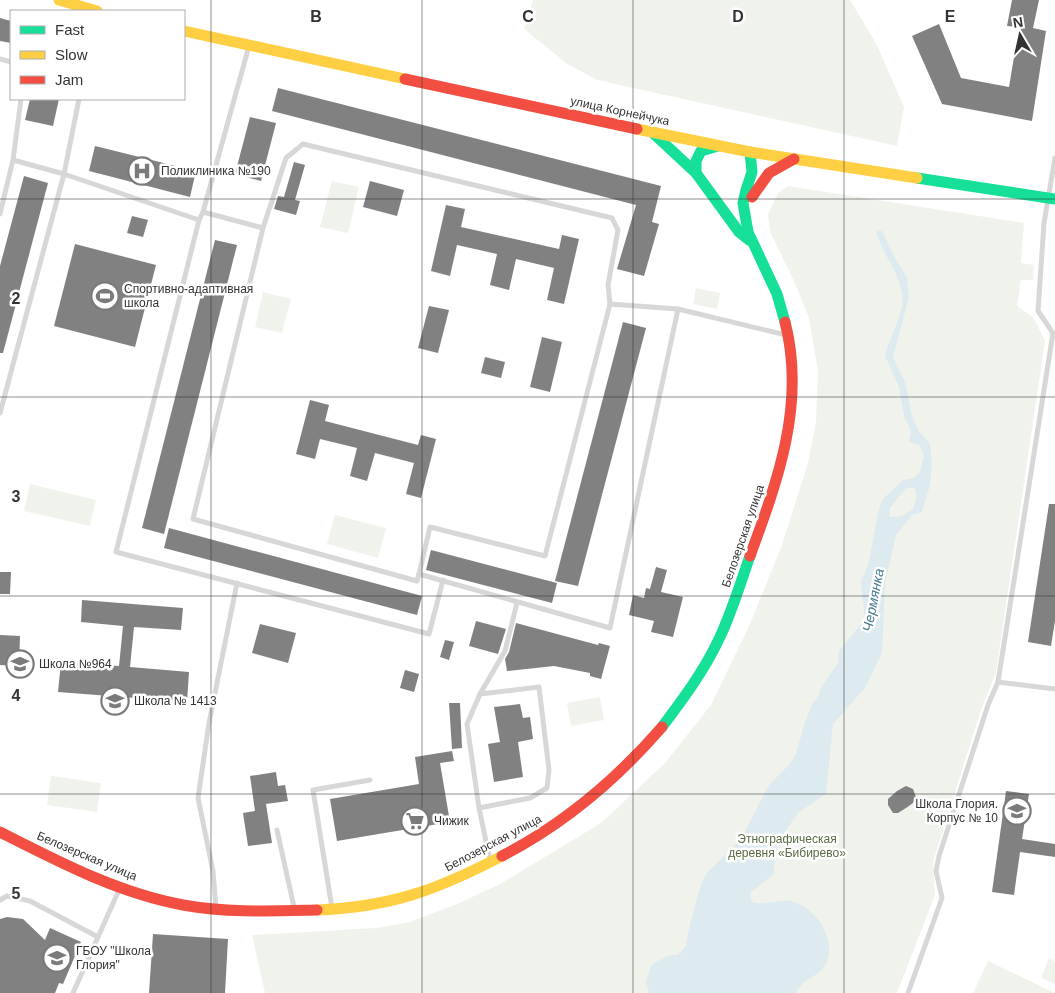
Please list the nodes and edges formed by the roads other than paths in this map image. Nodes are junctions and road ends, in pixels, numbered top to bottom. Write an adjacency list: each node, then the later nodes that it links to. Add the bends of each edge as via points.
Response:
1 (59, 0): 2 (street)
2 (93, 10)
3 (185, 31): 4 (street, улица Корнейчука)
4 (249, 45): 7 (street, улица Корнейчука); 16 (lane)
5 (22, 100): 12 (lane)
6 (79, 100): 14 (lane)
7 (652, 132): 8 (street, улица Корнейчука); 13 (street, Белозерская улица)
8 (718, 146): 9 (street, улица Корнейчука); 13 (street, via 701,151 696,161)
9 (750, 152): 11 (street, улица Корнейчука); 18 (street, Белозерская улица, via 754,167 743,199)
10 (1055, 158): 15 (lane)
11 (794, 159): 15 (street, улица Корнейчука); 18 (street, via 769,173 750,200)
12 (14, 160): 14 (lane); 17 (lane)
13 (696, 173): 21 (street, Белозерская улица, via 738,232)
14 (64, 174): 19 (lane); 26 (lane)
15 (1051, 198): 24 (lane, via 1044,223 1038,311)
16 (203, 212): 19 (lane); 20 (lane)
17 (0, 214)
18 (745, 214): 21 (street, Белозерская улица)
19 (199, 220): 29 (lane, via 116,552)
20 (263, 228): 22 (lane, via 286,158 304,144 612,218 618,230 608,285); 27 (lane, via 193,519 417,581)
21 (749, 240): 25 (street, Белозерская улица, via 770,278)
22 (610, 304): 23 (lane); 27 (lane, via 545,556 430,527)
23 (678, 309): 25 (lane); 30 (lane, via 610,628)
24 (1054, 334): 31 (lane)
25 (788, 336): 38 (street, Белозерская улица, via 793,373 788,442 736,599 709,659 673,714 641,752 601,791 547,831)
26 (0, 413)
27 (419, 574): 28 (lane)
28 (443, 580): 29 (lane, via 428,634); 30 (lane)
29 (237, 584): 42 (lane, via 209,723 198,798 213,871)
30 (517, 603): 33 (lane, via 505,651)
31 (998, 682): 32 (lane); 46 (lane, via 939,856 936,871 942,898)
32 (1055, 688)
33 (480, 694): 35 (lane, via 468,724); 35 (lane, via 539,687 549,770 547,788 530,798)
34 (370, 780): 41 (lane, via 313,790)
35 (479, 808): 38 (lane)
36 (277, 830): 43 (lane)
37 (0, 832): 39 (street, Белозерская улица)
38 (491, 862): 41 (street, Белозерская улица, via 460,878 399,900)
39 (120, 888): 42 (street, Белозерская улица, via 168,902); 44 (lane)
40 (0, 900): 44 (lane, via 7,896 30,902)
41 (333, 909): 43 (street, Белозерская улица)
42 (216, 910): 43 (street, Белозерская улица)
43 (295, 910)
44 (98, 937): 45 (lane)
45 (73, 993)
46 (908, 993)

